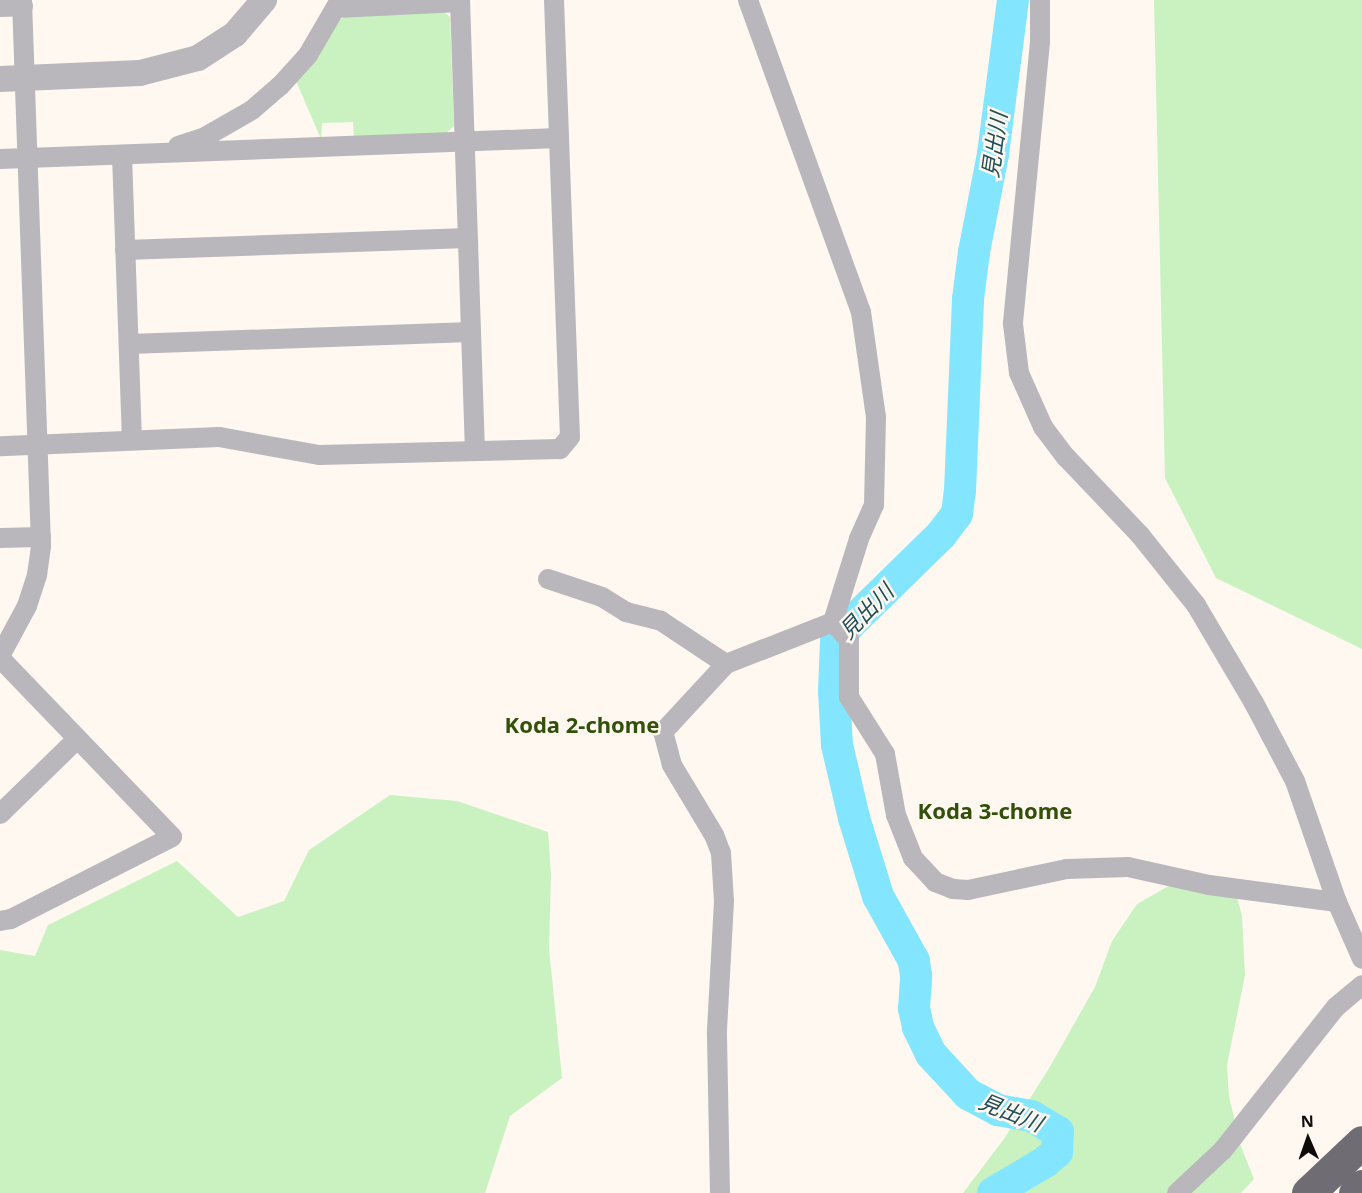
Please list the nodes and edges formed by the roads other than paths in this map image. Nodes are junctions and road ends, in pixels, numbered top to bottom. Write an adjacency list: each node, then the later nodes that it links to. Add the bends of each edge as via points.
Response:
1 (264, 0): 9 (street, via 235,34 198,57 140,73)
2 (554, 0): 11 (street)
3 (748, 0): 28 (street, via 861,312 876,417 874,505 859,538)
4 (1040, 0): 33 (street, via 1040,42 1013,324 1018,373 1043,427 1066,457 1140,536 1196,605 1294,781)
5 (460, 1): 7 (street); 12 (street)
6 (23, 3): 8 (street); 9 (street)
7 (338, 4): 13 (street, via 308,55 252,110 205,137)
8 (0, 7)
9 (26, 78): 10 (street); 15 (street)
10 (0, 79)
11 (559, 138): 12 (street); 24 (street, via 570,437 560,449)
12 (465, 142): 13 (street); 17 (street)
13 (159, 153): 14 (street)
14 (122, 155): 15 (street); 18 (street)
15 (28, 158): 16 (street); 22 (street)
16 (0, 159)
17 (468, 238): 18 (street); 19 (street)
18 (125, 250): 20 (street)
19 (471, 332): 20 (street); 24 (street)
20 (129, 344): 21 (street)
21 (132, 440): 22 (street); 24 (street, via 219,437 319,455)
22 (39, 444): 23 (street); 25 (street)
23 (0, 446)
24 (475, 451)
25 (41, 537): 26 (street); 29 (street, via 37,575 27,606)
26 (0, 538)
27 (548, 579): 30 (street, via 602,597 626,612 661,621)
28 (833, 622): 30 (street); 33 (street, via 849,640 849,697 885,754 896,815 913,858 935,882 968,890 1067,869 1128,867 1209,885)
29 (0, 657): 31 (street)
30 (726, 664): 39 (street, via 663,732 672,765 722,853 724,901 717,1030)
31 (77, 739): 32 (street); 34 (street, via 172,837 11,919)
32 (0, 814)
33 (1337, 903): 35 (street)
34 (0, 921)
35 (1362, 958)
36 (1362, 985): 40 (street, via 1336,1007 1223,1150)
37 (1362, 1142): 41 (highway)
38 (1362, 1186): 42 (highway)
39 (720, 1193)
40 (1177, 1193)
41 (1308, 1193)
42 (1355, 1193)

